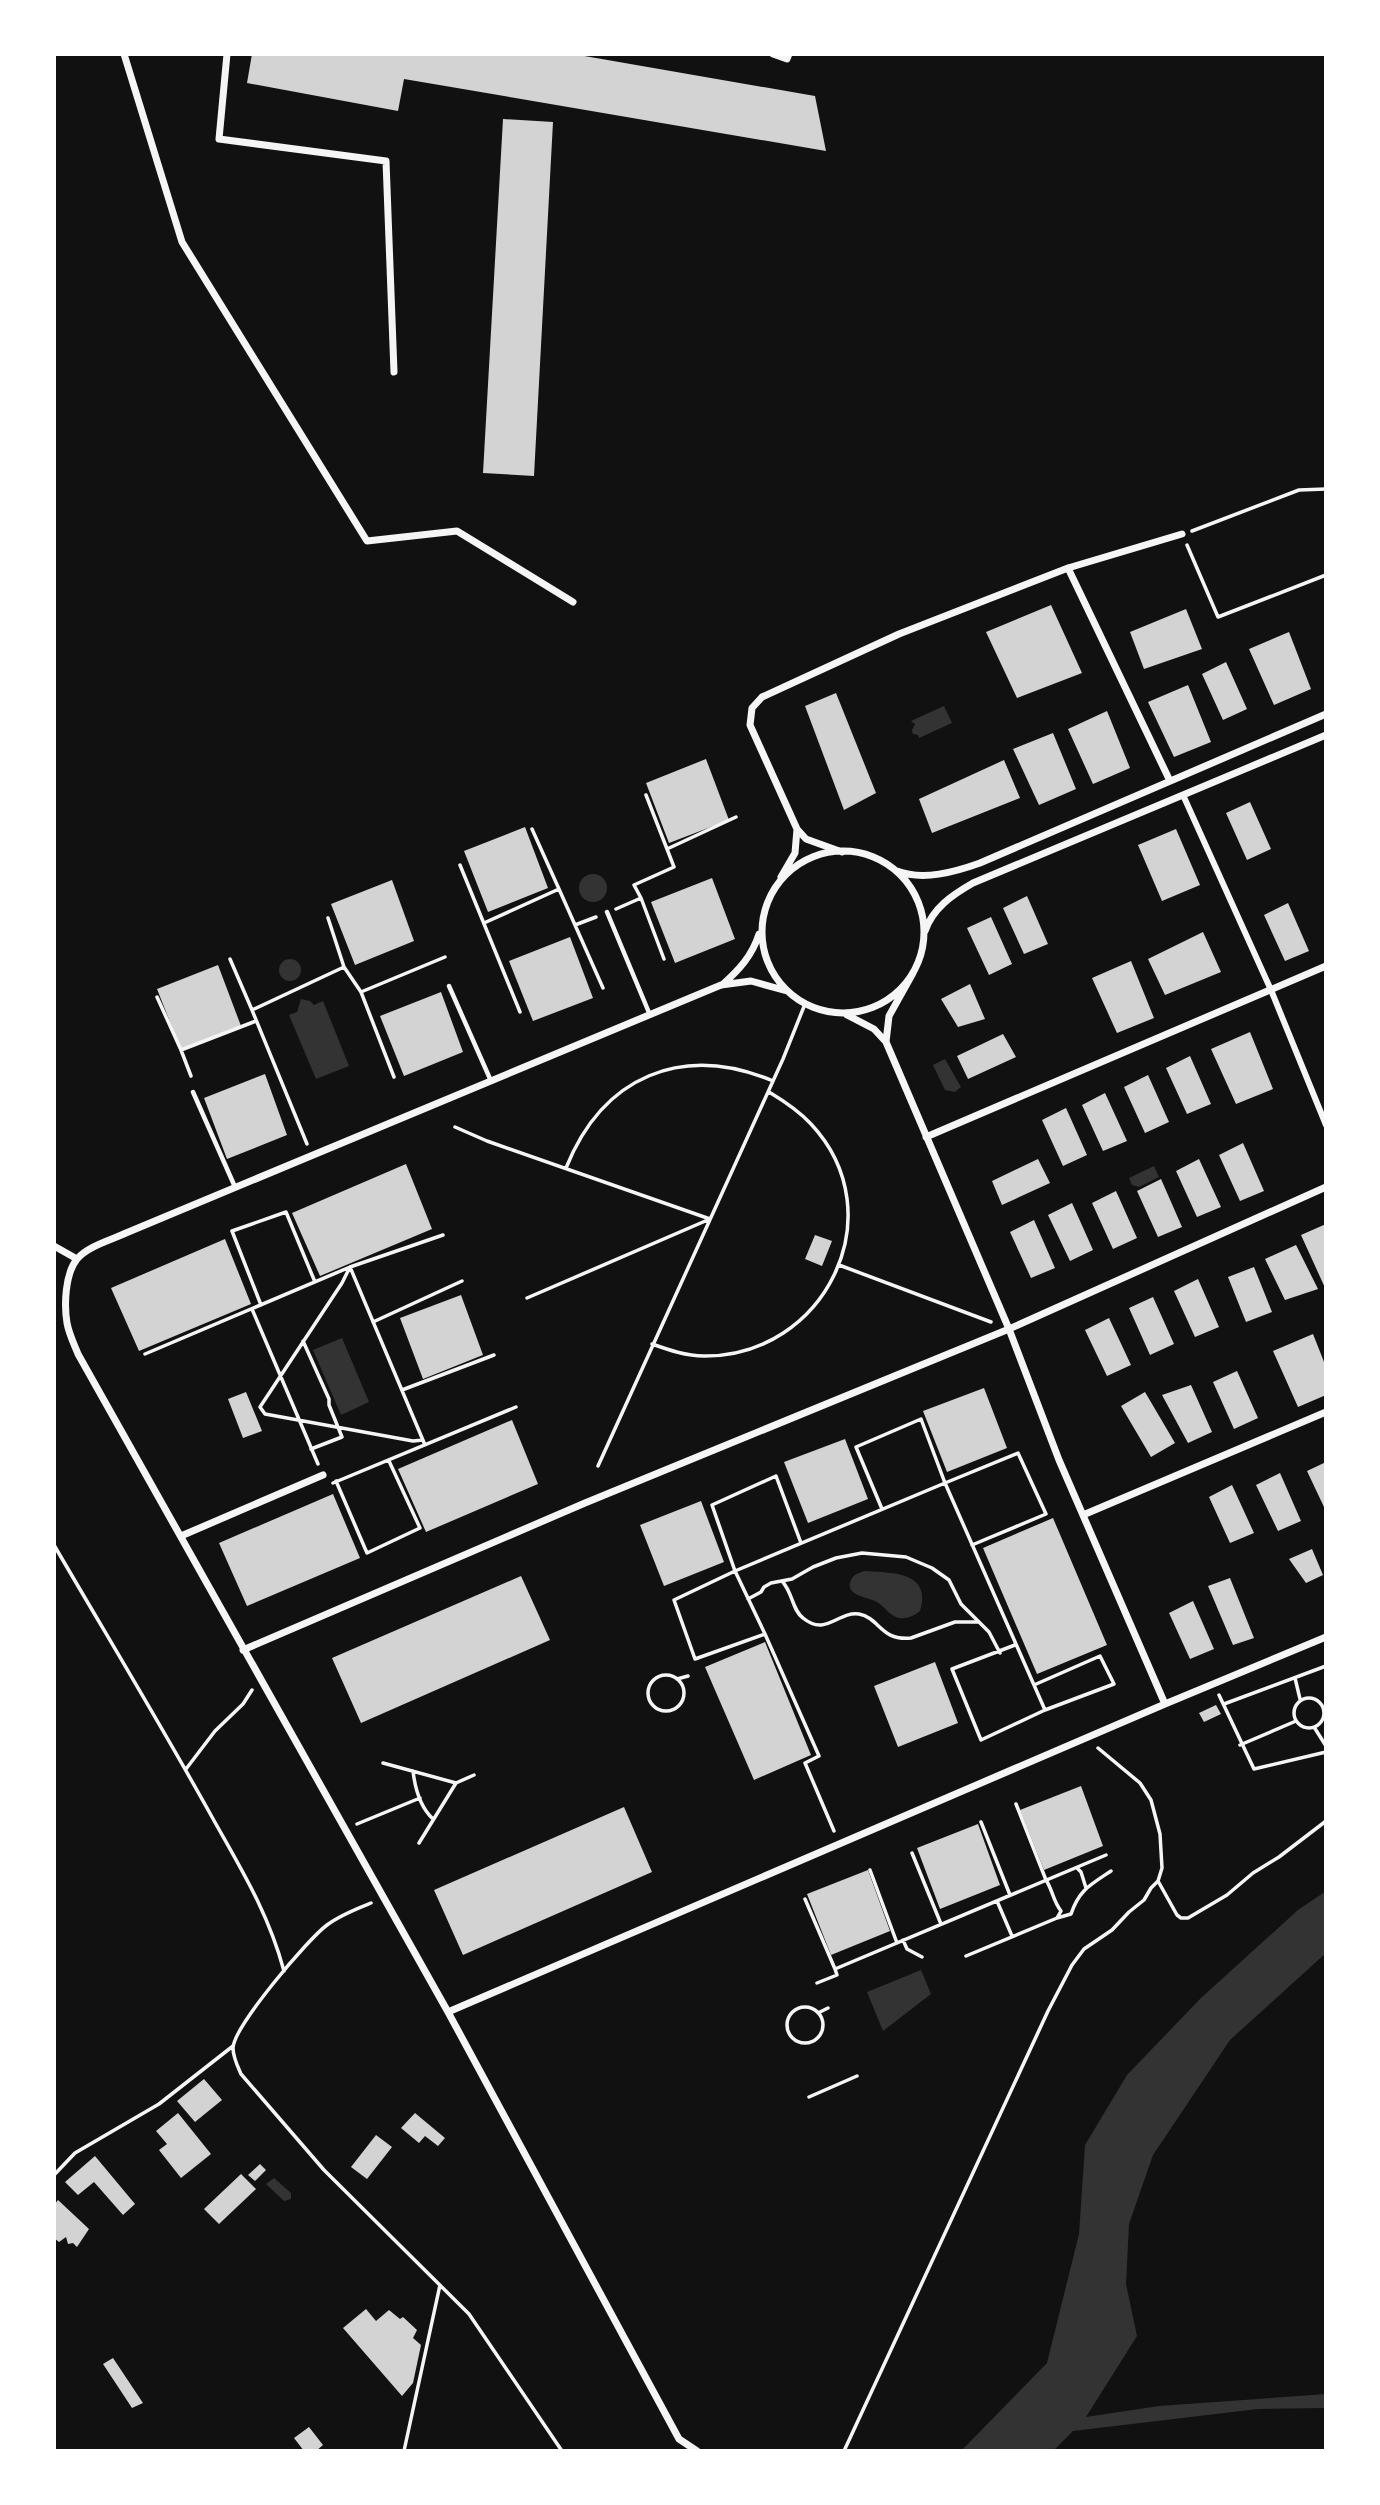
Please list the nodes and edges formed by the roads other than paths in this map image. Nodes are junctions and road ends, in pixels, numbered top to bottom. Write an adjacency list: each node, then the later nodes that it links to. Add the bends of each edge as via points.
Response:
1 (124, 54): 8 (street, via 182,242 367,541 457,531)
2 (227, 54): 5 (street, via 219,139 386,161)
3 (773, 54): 4 (street, via 787,59)
4 (789, 54)
5 (394, 372)
6 (1182, 534): 7 (street)
7 (1069, 568): 11 (street); 13 (street, via 899,634 762,697 752,708 750,725)
8 (573, 602)
9 (1326, 714): 11 (street)
10 (1326, 735): 12 (street)
11 (1170, 781): 15 (street, via 967,868 916,876)
12 (1183, 795): 19 (street, via 973,883 940,907); 24 (street)
13 (796, 830): 14 (street, via 806,839); 16 (street, via 795,853)
14 (842, 852): 15 (street, via 865,855); 16 (street, via 809,859)
15 (895, 870): 19 (street, via 917,895)
16 (780, 881): 18 (street, via 767,903)
17 (607, 912): 27 (lane)
18 (762, 927): 22 (street, via 747,960); 25 (street, via 768,963)
19 (924, 935): 21 (street)
20 (1326, 966): 24 (street)
21 (913, 973): 26 (street, via 886,1001 863,1011); 28 (street, via 889,1016)
22 (721, 985): 25 (street, via 751,981); 27 (street)
23 (449, 986): 29 (lane)
24 (1271, 990): 31 (street); 32 (street)
25 (787, 991): 26 (street, via 805,1004)
26 (839, 1013): 28 (street, via 867,1025)
27 (650, 1015): 29 (street)
28 (886, 1042): 32 (street)
29 (491, 1081): 34 (street)
30 (193, 1092): 34 (lane)
31 (1326, 1125)
32 (926, 1137): 37 (street)
33 (1326, 1187): 37 (street)
34 (235, 1188): 36 (street, via 126,1233)
35 (54, 1246): 36 (street)
36 (77, 1259): 41 (street, via 67,1288 70,1333)
37 (1009, 1329): 40 (street); 43 (street)
38 (1326, 1412): 40 (street)
39 (323, 1475): 41 (street)
40 (1083, 1515): 44 (street)
41 (181, 1536): 43 (street)
42 (1326, 1637): 44 (street)
43 (243, 1650): 45 (street)
44 (1166, 1704): 45 (street)
45 (448, 2012): 46 (street, via 679,2439)
46 (697, 2451)

